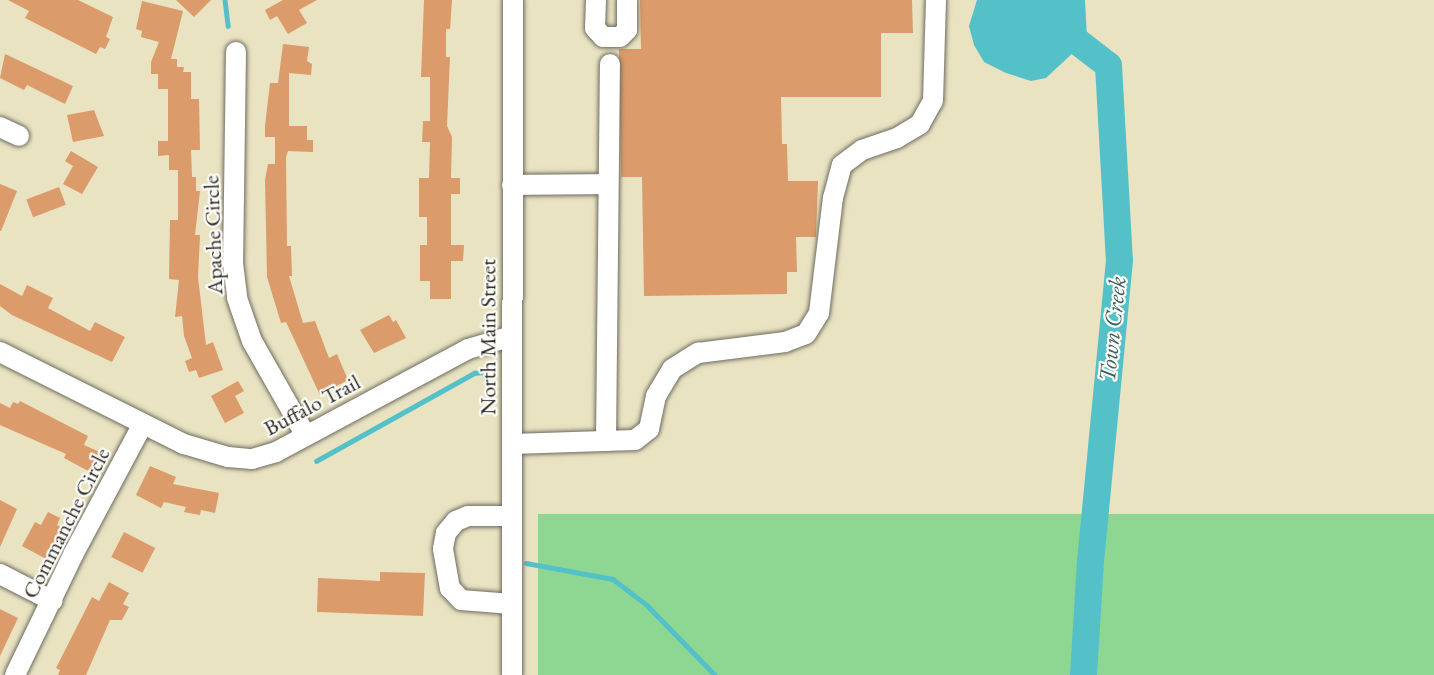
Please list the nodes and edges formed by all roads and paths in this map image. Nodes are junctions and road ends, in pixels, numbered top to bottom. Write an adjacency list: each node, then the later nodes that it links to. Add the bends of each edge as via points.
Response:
1 (513, 0): 10 (street, North Main Street)
2 (596, 0): 3 (street, via 596,27 603,37 620,37 627,30)
3 (627, 0)
4 (936, 0): 15 (street, via 933,101 920,124 897,138 862,150 842,165 833,198 819,313 806,334 785,342 698,353 672,369 656,396 649,429 635,440)
5 (236, 52): 14 (street, Apache Circle, via 233,263 237,298 252,341)
6 (610, 64): 9 (street)
7 (0, 127): 8 (street)
8 (19, 136)
9 (607, 184): 10 (street); 15 (street)
10 (512, 185): 11 (street, North Main Street)
11 (512, 336): 14 (street, Buffalo Trail, via 468,349); 16 (street, North Main Street)
12 (0, 352): 13 (street, Buffalo Trail)
13 (143, 424): 14 (street, Buffalo Trail, via 192,447 239,459 265,456); 19 (street, Commanche Circle, via 74,553)
14 (306, 436)
15 (606, 441): 16 (street)
16 (512, 444): 17 (street, North Main Street)
17 (512, 516): 20 (street, North Main Street); 20 (street, via 468,516 456,521 446,533 443,549 450,588 461,600)
18 (0, 574): 19 (street)
19 (53, 601): 21 (street, Commanche Circle)
20 (512, 604): 22 (street, North Main Street)
21 (15, 675)
22 (513, 675)

